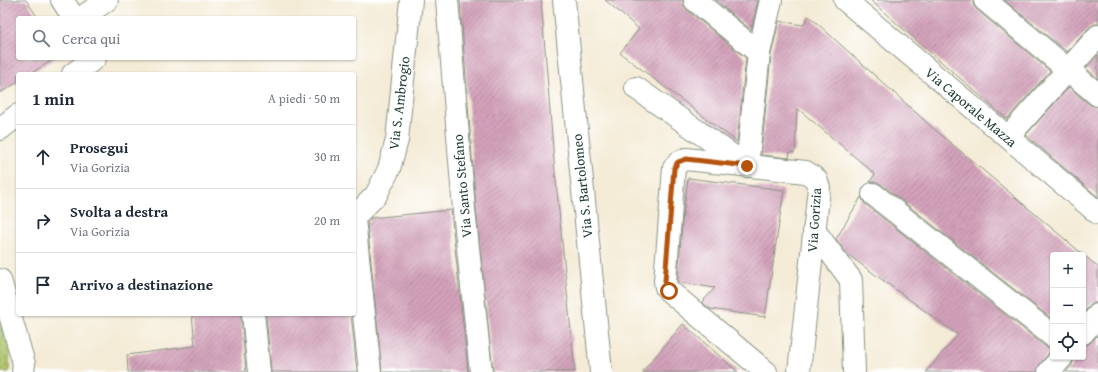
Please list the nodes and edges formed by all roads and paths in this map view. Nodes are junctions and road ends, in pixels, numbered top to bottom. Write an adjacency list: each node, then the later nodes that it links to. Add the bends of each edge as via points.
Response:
1 (62, 0): 10 (street)
2 (107, 0): 11 (street)
3 (411, 0): 25 (street, Via S. Ambrogio, via 397,140 389,169 376,196)
4 (447, 0): 37 (street, Via Santo Stefano, via 463,202)
5 (564, 0): 38 (street, Via S. Bartolomeo)
6 (696, 0): 13 (street)
7 (771, 0): 13 (street)
8 (844, 0): 21 (street, Via Caporale Mazza)
9 (985, 0): 15 (street)
10 (73, 16)
11 (84, 16)
12 (1098, 36): 15 (street)
13 (759, 53): 22 (street)
14 (92, 60): 16 (street)
15 (1068, 70): 18 (street); 21 (street)
16 (77, 72)
17 (636, 88): 22 (street)
18 (1098, 95)
19 (16, 117): 20 (street)
20 (0, 129)
21 (1008, 137): 24 (street, Via Caporale Mazza)
22 (747, 166): 26 (street, Via Gorizia, via 806,172 816,179 819,188); 39 (street, Via Gorizia, via 686,159 678,162 674,168 665,281 669,291)
23 (873, 194): 32 (street)
24 (1098, 213)
25 (356, 216)
26 (814, 230): 40 (street, Via Gorizia); 41 (street, via 851,280)
27 (356, 237): 36 (street, Via S. Ambrogio)
28 (0, 280): 34 (street, via 24,364)
29 (1098, 315): 31 (street)
30 (253, 316): 35 (street)
31 (1086, 329)
32 (1050, 334)
33 (1059, 360): 42 (street)
34 (23, 372)
35 (259, 372)
36 (370, 372)
37 (481, 372)
38 (601, 372)
39 (766, 372)
40 (799, 372)
41 (854, 372)
42 (1049, 372)

